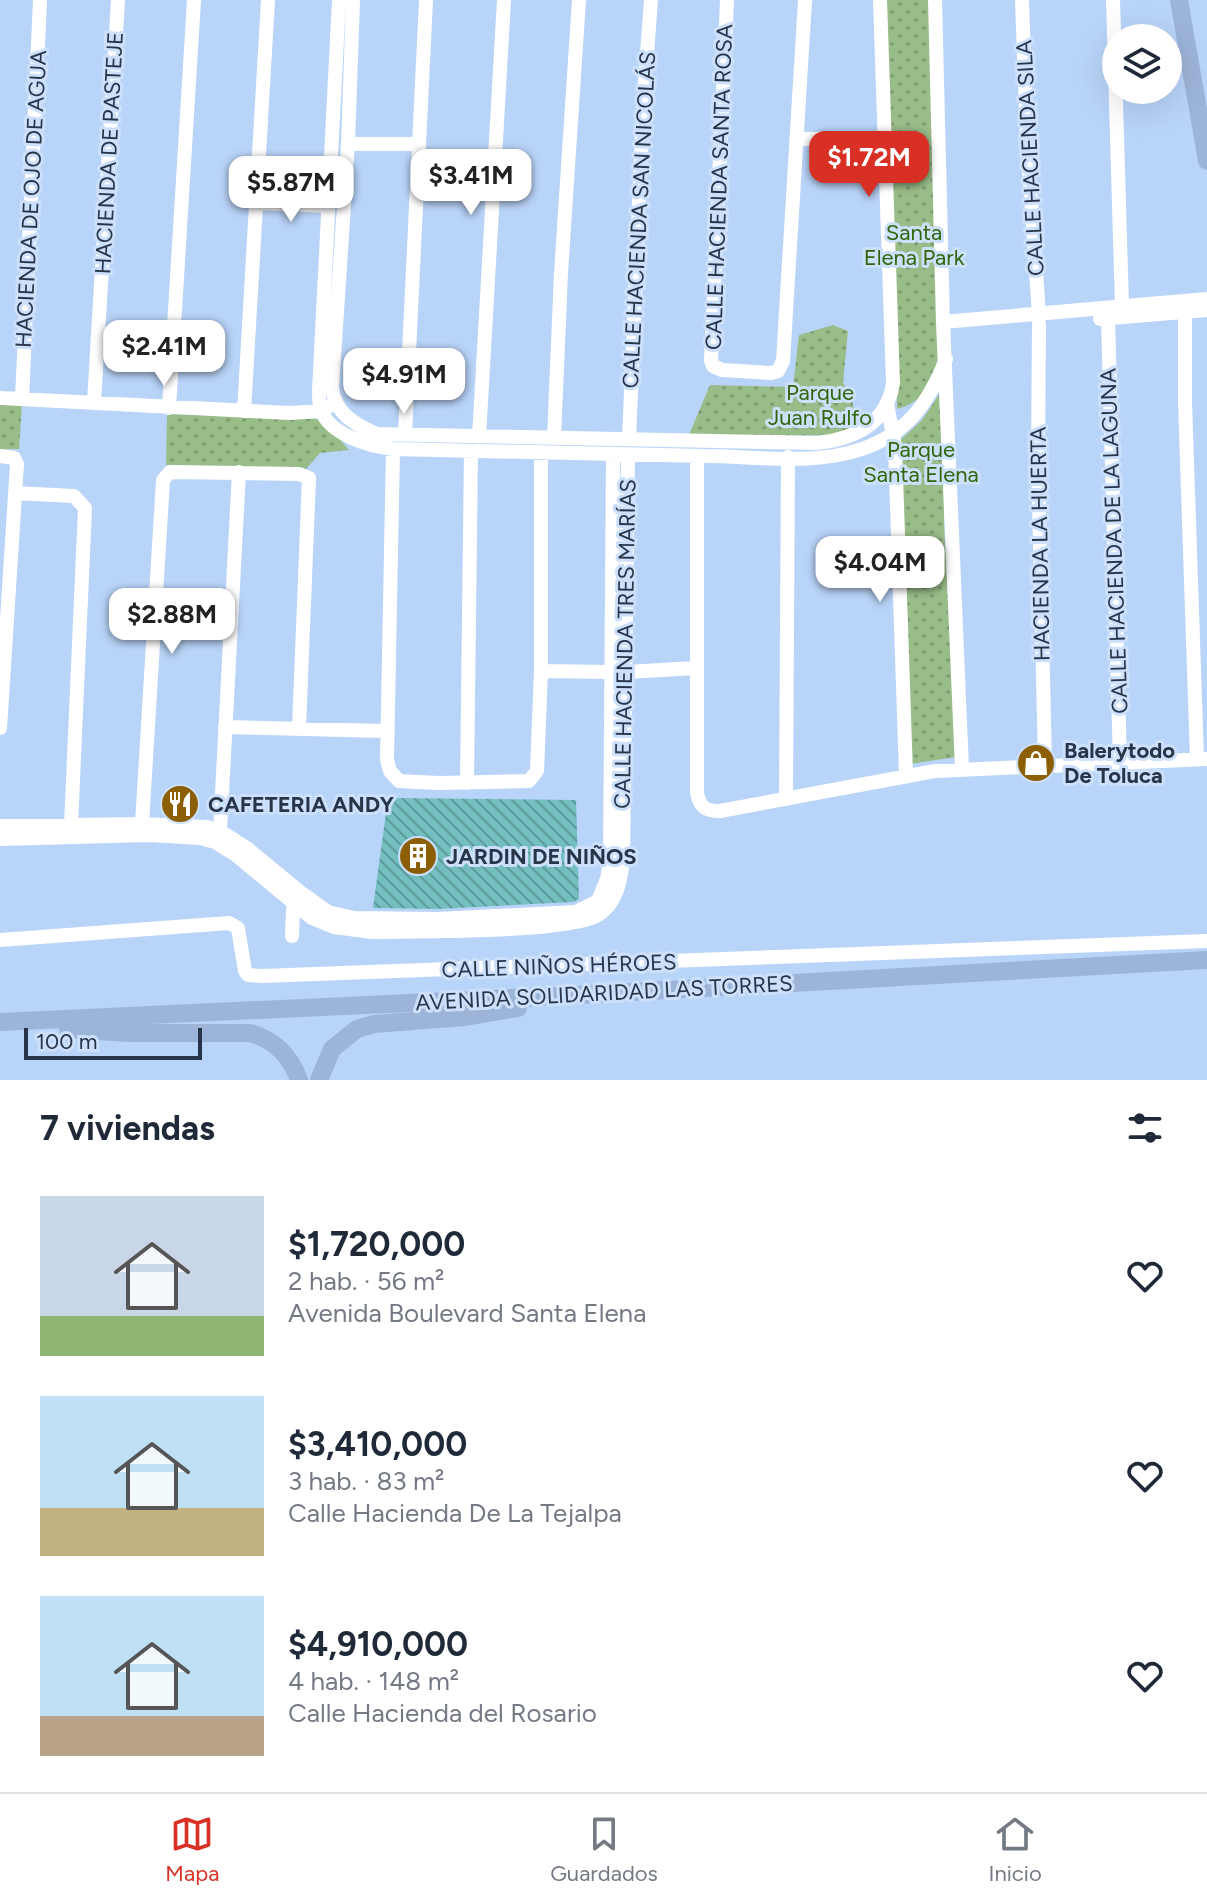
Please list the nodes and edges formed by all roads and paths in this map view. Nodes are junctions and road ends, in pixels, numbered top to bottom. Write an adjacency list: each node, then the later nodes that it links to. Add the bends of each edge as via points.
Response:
1 (40, 0): 37 (street, HACIENDA DE OJO DE AGUA)
2 (118, 0): 38 (street, HACIENDA DE PASTEJE)
3 (194, 0): 41 (street)
4 (268, 0): 24 (street)
5 (339, 0): 18 (street)
6 (353, 0): 18 (street)
7 (426, 0): 22 (street)
8 (504, 0): 46 (street)
9 (579, 0): 47 (street)
10 (651, 0): 48 (street, CALLE HACIENDA SAN NICOLÁS)
11 (727, 0): 20 (street, CALLE HACIENDA SANTA ROSA, via 711,361 716,369 771,373 781,368)
12 (805, 0): 20 (street, CALLE HACIENDA SANTA ROSA)
13 (880, 0): 19 (street)
14 (935, 0): 34 (street)
15 (1022, 0): 33 (street, CALLE HACIENDA SILA)
16 (1113, 0): 28 (street)
17 (1179, 0): 23 (main road)
18 (344, 56): 21 (street); 25 (street)
19 (886, 138): 20 (street); 40 (street, via 893,383)
20 (797, 139)
21 (348, 144): 22 (street); 26 (street)
22 (418, 144): 45 (street)
23 (1207, 161)
24 (256, 203): 25 (street); 42 (street)
25 (328, 206): 26 (street)
26 (332, 266): 39 (street); 43 (street)
27 (1207, 299): 28 (street)
28 (1122, 307): 31 (street)
29 (1207, 310): 30 (street)
30 (1185, 312): 32 (street); 67 (street)
31 (1074, 317): 32 (street); 33 (street)
32 (1108, 318): 68 (street, CALLE HACIENDA DE LA LAGUNA)
33 (1039, 319): 34 (street); 69 (street, HACIENDA LA HUERTA)
34 (944, 326): 35 (street)
35 (946, 359): 44 (street, via 928,399); 70 (street)
36 (0, 398): 37 (street)
37 (22, 399): 38 (street)
38 (94, 402): 41 (street)
39 (335, 404): 43 (street); 45 (street, via 364,429)
40 (887, 404): 44 (street); 50 (street, via 862,431 847,438)
41 (169, 408): 42 (street)
42 (244, 411): 43 (street)
43 (321, 411): 51 (street, via 356,440)
44 (893, 432): 57 (street, via 851,452); 71 (street)
45 (405, 435): 46 (street)
46 (479, 437): 49 (street)
47 (554, 438): 48 (street); 49 (street)
48 (629, 439): 50 (street)
49 (504, 444): 52 (street); 53 (street)
50 (734, 448): 56 (street); 57 (street)
51 (393, 449): 52 (street); 66 (street)
52 (471, 451): 72 (street)
53 (541, 453): 54 (street); 61 (street)
54 (620, 455): 56 (street); 62 (street, CALLE HACIENDA TRES MARÍAS)
55 (2, 456): 59 (street, via 16,461)
56 (697, 456): 60 (street)
57 (788, 457): 73 (street)
58 (239, 472): 63 (street); 65 (street, via 299,474 310,480); 74 (street, via 170,472 163,480)
59 (15, 493): 64 (street); 75 (street, via 74,496 86,514)
60 (696, 668): 62 (street); 73 (street, via 700,804 720,811)
61 (541, 671): 62 (street); 72 (street, via 537,771 529,781)
62 (619, 672): 80 (street, CALLE HACIENDA TRES MARÍAS, via 610,862 602,905 568,914 372,919 328,912)
63 (225, 727): 65 (street); 78 (street)
64 (0, 728)
65 (299, 728): 66 (street)
66 (386, 731): 72 (street, via 390,771 399,781)
67 (1202, 759): 68 (street)
68 (1120, 763): 69 (street)
69 (1045, 764): 70 (street)
70 (962, 769): 71 (street)
71 (906, 775): 73 (street)
72 (467, 783)
73 (786, 799)
74 (142, 824): 77 (street, CALLE HACIENDA TRES MARÍAS); 78 (street, CALLE HACIENDA TRES MARÍAS)
75 (71, 825): 76 (street, CALLE HACIENDA TRES MARÍAS); 77 (street, CALLE HACIENDA TRES MARÍAS)
76 (0, 826)
77 (105, 830): 79 (street, CALLE HACIENDA TRES MARÍAS); 80 (street, CALLE HACIENDA TRES MARÍAS, via 215,842)
78 (220, 831): 80 (street, CALLE HACIENDA TRES MARÍAS, via 248,849)
79 (0, 839)
80 (297, 898): 81 (street)
81 (292, 936)
82 (0, 940): 83 (street, CALLE NIÑOS HÉROES, via 229,923 238,928 245,971 262,976)
83 (1207, 941)
84 (1207, 960): 85 (main road, AVENIDA SOLIDARIDAD LAS TORRES)
85 (559, 996): 86 (main road, AVENIDA SOLIDARIDAD LAS TORRES); 88 (main road, via 509,1010 357,1029 332,1049)
86 (0, 1024): 87 (main road, via 129,1033 250,1033 280,1049)
87 (299, 1080)
88 (319, 1080)

